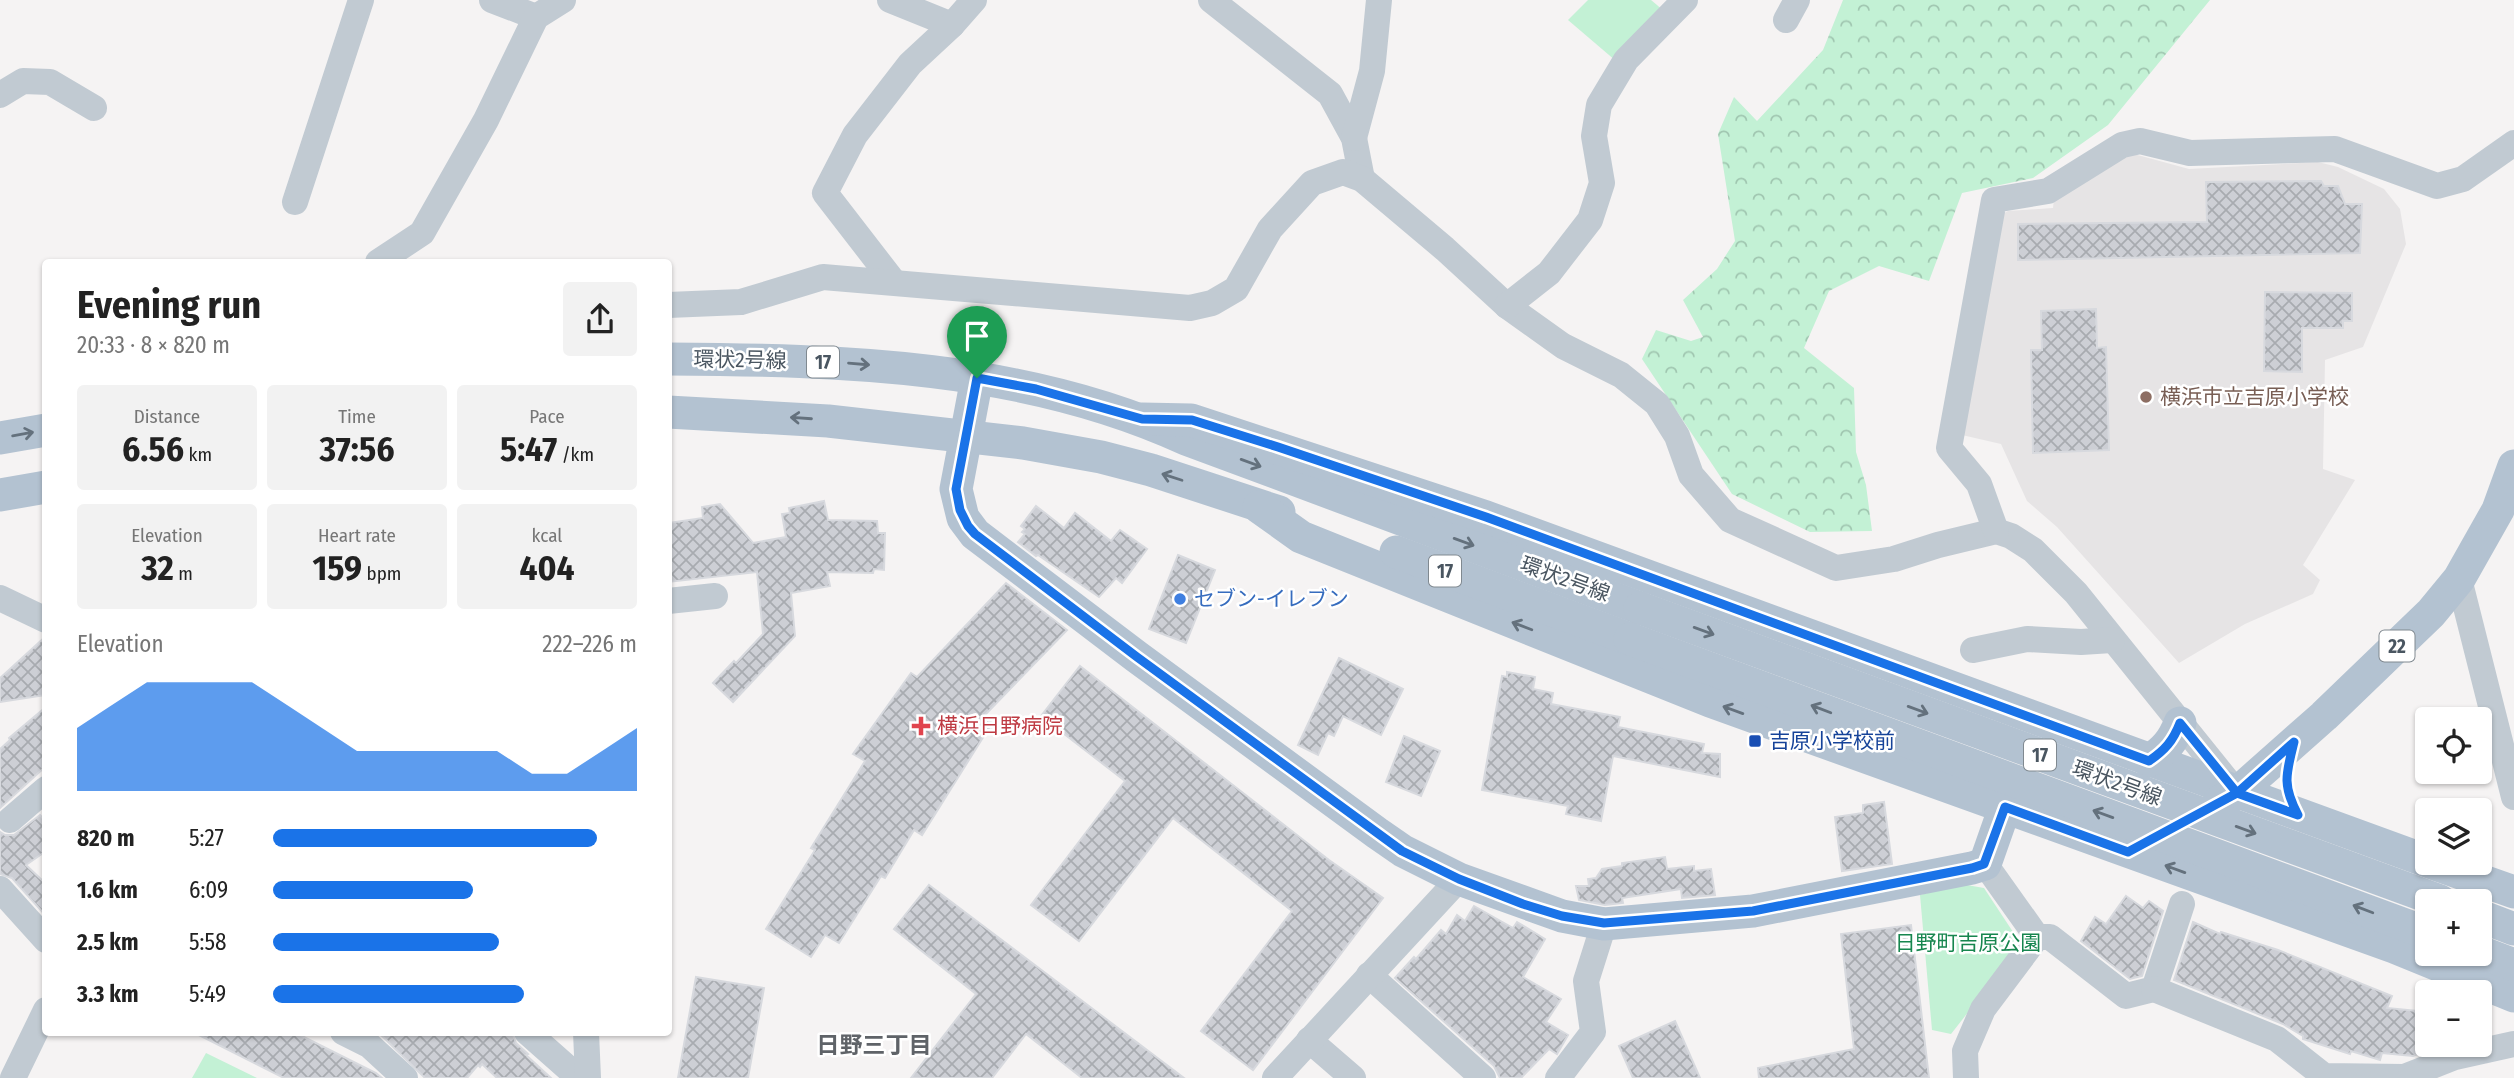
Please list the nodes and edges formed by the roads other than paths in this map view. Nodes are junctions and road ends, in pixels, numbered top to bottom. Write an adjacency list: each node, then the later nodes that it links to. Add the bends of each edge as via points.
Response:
1 (361, 0): 16 (street)
2 (492, 0): 9 (street)
3 (563, 0): 9 (street)
4 (890, 0): 10 (street)
5 (974, 0): 10 (street)
6 (1211, 0): 13 (street, via 1330,94)
7 (1379, 0): 13 (street, via 1372,71)
8 (1685, 0): 20 (street, via 1626,60 1599,105 1594,136 1602,183 1590,220 1549,273)
9 (536, 17): 17 (street, via 486,120 422,233)
10 (953, 25): 18 (street, via 909,64 855,135 825,193)
11 (0, 95): 12 (street, via 23,81 51,82)
12 (94, 108)
13 (1354, 138): 15 (street)
14 (2514, 144): 32 (street, via 2463,179 2438,186 2335,149 2190,153 2140,141 2122,145 2048,191 1994,200 1950,448 1979,484)
15 (1362, 179): 18 (street, via 1343,172 1312,183 1270,229 1236,289 1212,303 1190,308); 20 (street)
16 (295, 202)
17 (383, 259)
18 (893, 281): 19 (street, via 823,277 741,302)
19 (672, 305)
20 (1507, 306): 32 (street, via 1563,346 1621,375 1657,404 1691,475 1730,520 1778,543 1836,568)
21 (672, 359): 22 (main road, 環状2号線 / 17, one-way to 22, via 844,363)
22 (977, 378): 24 (main road, 環状2号線 / 17, via 1036,389); 26 (main road)
23 (672, 412): 26 (main road, 環状2号線 / 17, one-way to 23, via 770,416)
24 (1142, 419): 42 (main road, via 1192,420 1486,517); 55 (main road, 環状2号線 / 17, one-way to 55, bridge, via 1640,608)
25 (42, 431): 27 (main road, one-way to 25)
26 (967, 435): 31 (main road, 環状2号線 / 17, one-way to 26, via 1138,467); 53 (main road, via 956,489 960,510 975,534 1402,851)
27 (0, 438)
28 (2514, 466): 33 (main road, 22, via 2498,510)
29 (42, 488): 30 (main road)
30 (0, 495)
31 (1259, 507): 46 (main road, one-way to 31, via 1710,701 1468,606 1301,537); 60 (main road, 環状2号線 / 17, one-way to 31, bridge, via 1306,519)
32 (1996, 531): 38 (street, via 2033,550 2076,593)
33 (2459, 579): 41 (main road, 22, via 2431,614); 45 (street)
34 (715, 596): 36 (street)
35 (0, 598): 37 (street)
36 (672, 601)
37 (41, 609)
38 (2112, 639): 39 (street, via 2026,639); 40 (street)
39 (1973, 650)
40 (2180, 723): 42 (main road, via 2175,738); 44 (street)
41 (2294, 742): 44 (main road, 22); 47 (main road, via 2286,790)
42 (2149, 761): 44 (main road)
43 (42, 792): 48 (street)
44 (2237, 793): 47 (main road); 49 (main road, 22)
45 (2514, 797)
46 (2005, 807): 49 (main road); 51 (main road)
47 (2298, 815): 50 (main road)
48 (10, 820)
49 (2128, 852): 68 (main road, one-way to 49, via 2394,947)
50 (2415, 857)
51 (1984, 864): 59 (main road, via 1753,911); 63 (street)
52 (2466, 875): 56 (main road)
53 (1459, 879): 59 (main road, via 1562,916); 66 (street)
54 (0, 889): 62 (street)
55 (2415, 892)
56 (2514, 892)
57 (2182, 904): 67 (street)
58 (2492, 921): 61 (main road)
59 (1604, 923): 83 (street, via 1586,981 1592,1032)
60 (2415, 929)
61 (2514, 929)
62 (42, 936)
63 (2037, 937): 67 (street, via 2050,937 2126,996); 84 (street, via 1983,1009 1965,1051)
64 (2492, 957): 65 (main road)
65 (2514, 965)
66 (1370, 975): 73 (street); 82 (street)
67 (2154, 989): 75 (street, via 2277,1039)
68 (2514, 996)
69 (42, 1018): 76 (street)
70 (351, 1036): 77 (street, via 369,1045)
71 (532, 1036): 78 (street)
72 (586, 1036): 79 (street)
73 (1309, 1040): 80 (street); 81 (street)
74 (2514, 1044): 75 (street, via 2455,1057 2404,1077)
75 (2321, 1077)
76 (13, 1078)
77 (405, 1078)
78 (579, 1078)
79 (588, 1078)
80 (1275, 1078)
81 (1353, 1078)
82 (1483, 1078)
83 (1558, 1078)
84 (1965, 1078)

